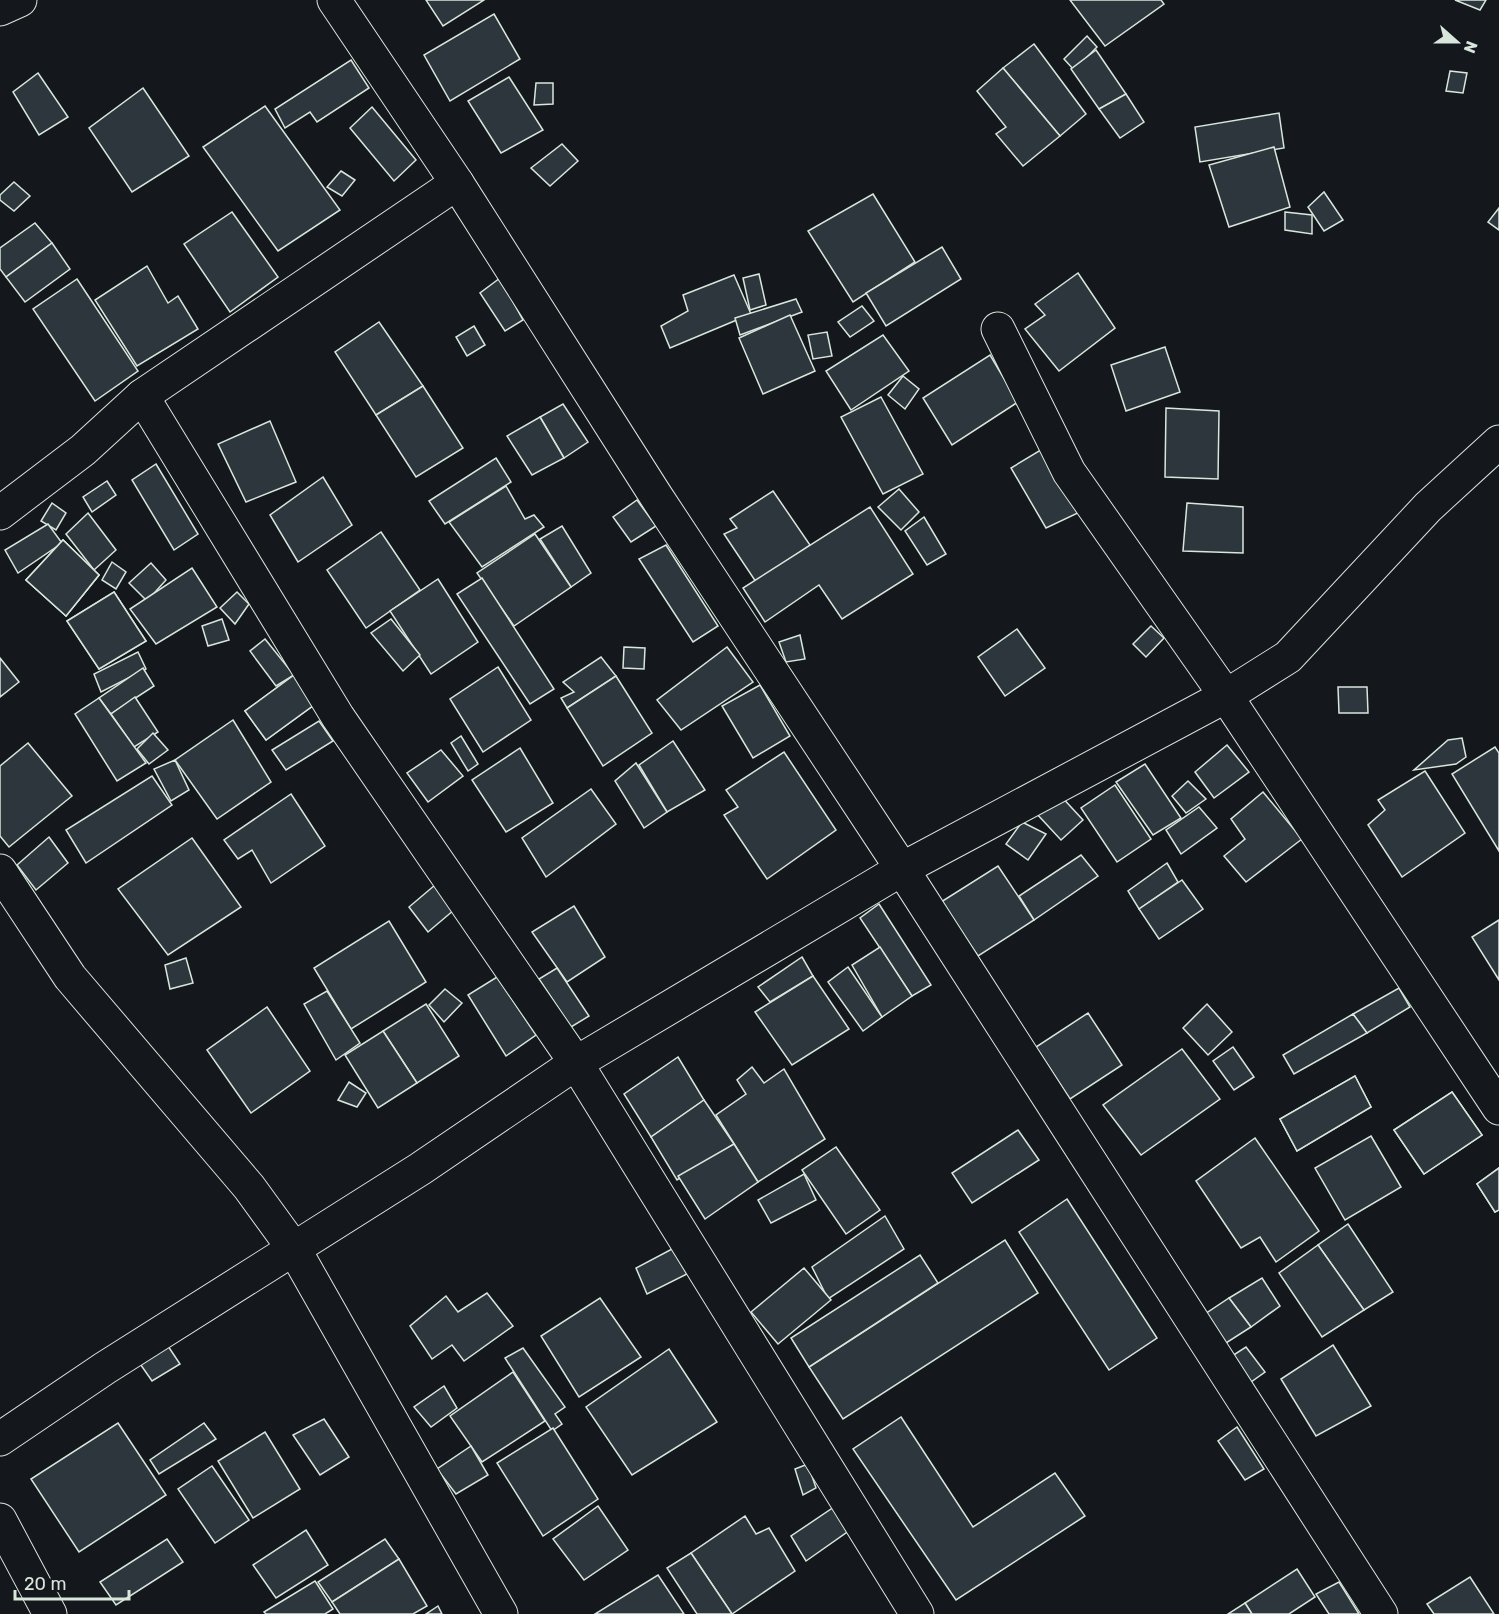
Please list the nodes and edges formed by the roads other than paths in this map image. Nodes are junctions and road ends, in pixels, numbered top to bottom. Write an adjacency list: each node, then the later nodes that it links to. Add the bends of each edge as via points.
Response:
1 (20, 0): 3 (street)
2 (334, 0): 4 (street)
3 (0, 9)
4 (457, 183): 6 (street); 10 (street, via 656,496)
5 (998, 329): 9 (street, via 1069,472)
6 (142, 396): 8 (street, via 83,450); 12 (street, via 338,717)
7 (1499, 442): 9 (street, via 1428,507 1288,657)
8 (0, 513)
9 (1227, 696): 10 (street); 13 (street)
10 (902, 869): 12 (street); 20 (street)
11 (0, 871): 14 (street, via 70,977 249,1187)
12 (576, 1063): 14 (street); 19 (street)
13 (1499, 1108)
14 (294, 1249): 15 (street); 18 (street)
15 (0, 1439)
16 (0, 1521): 17 (street)
17 (50, 1614)
18 (501, 1614)
19 (917, 1614)
20 (1382, 1614)

